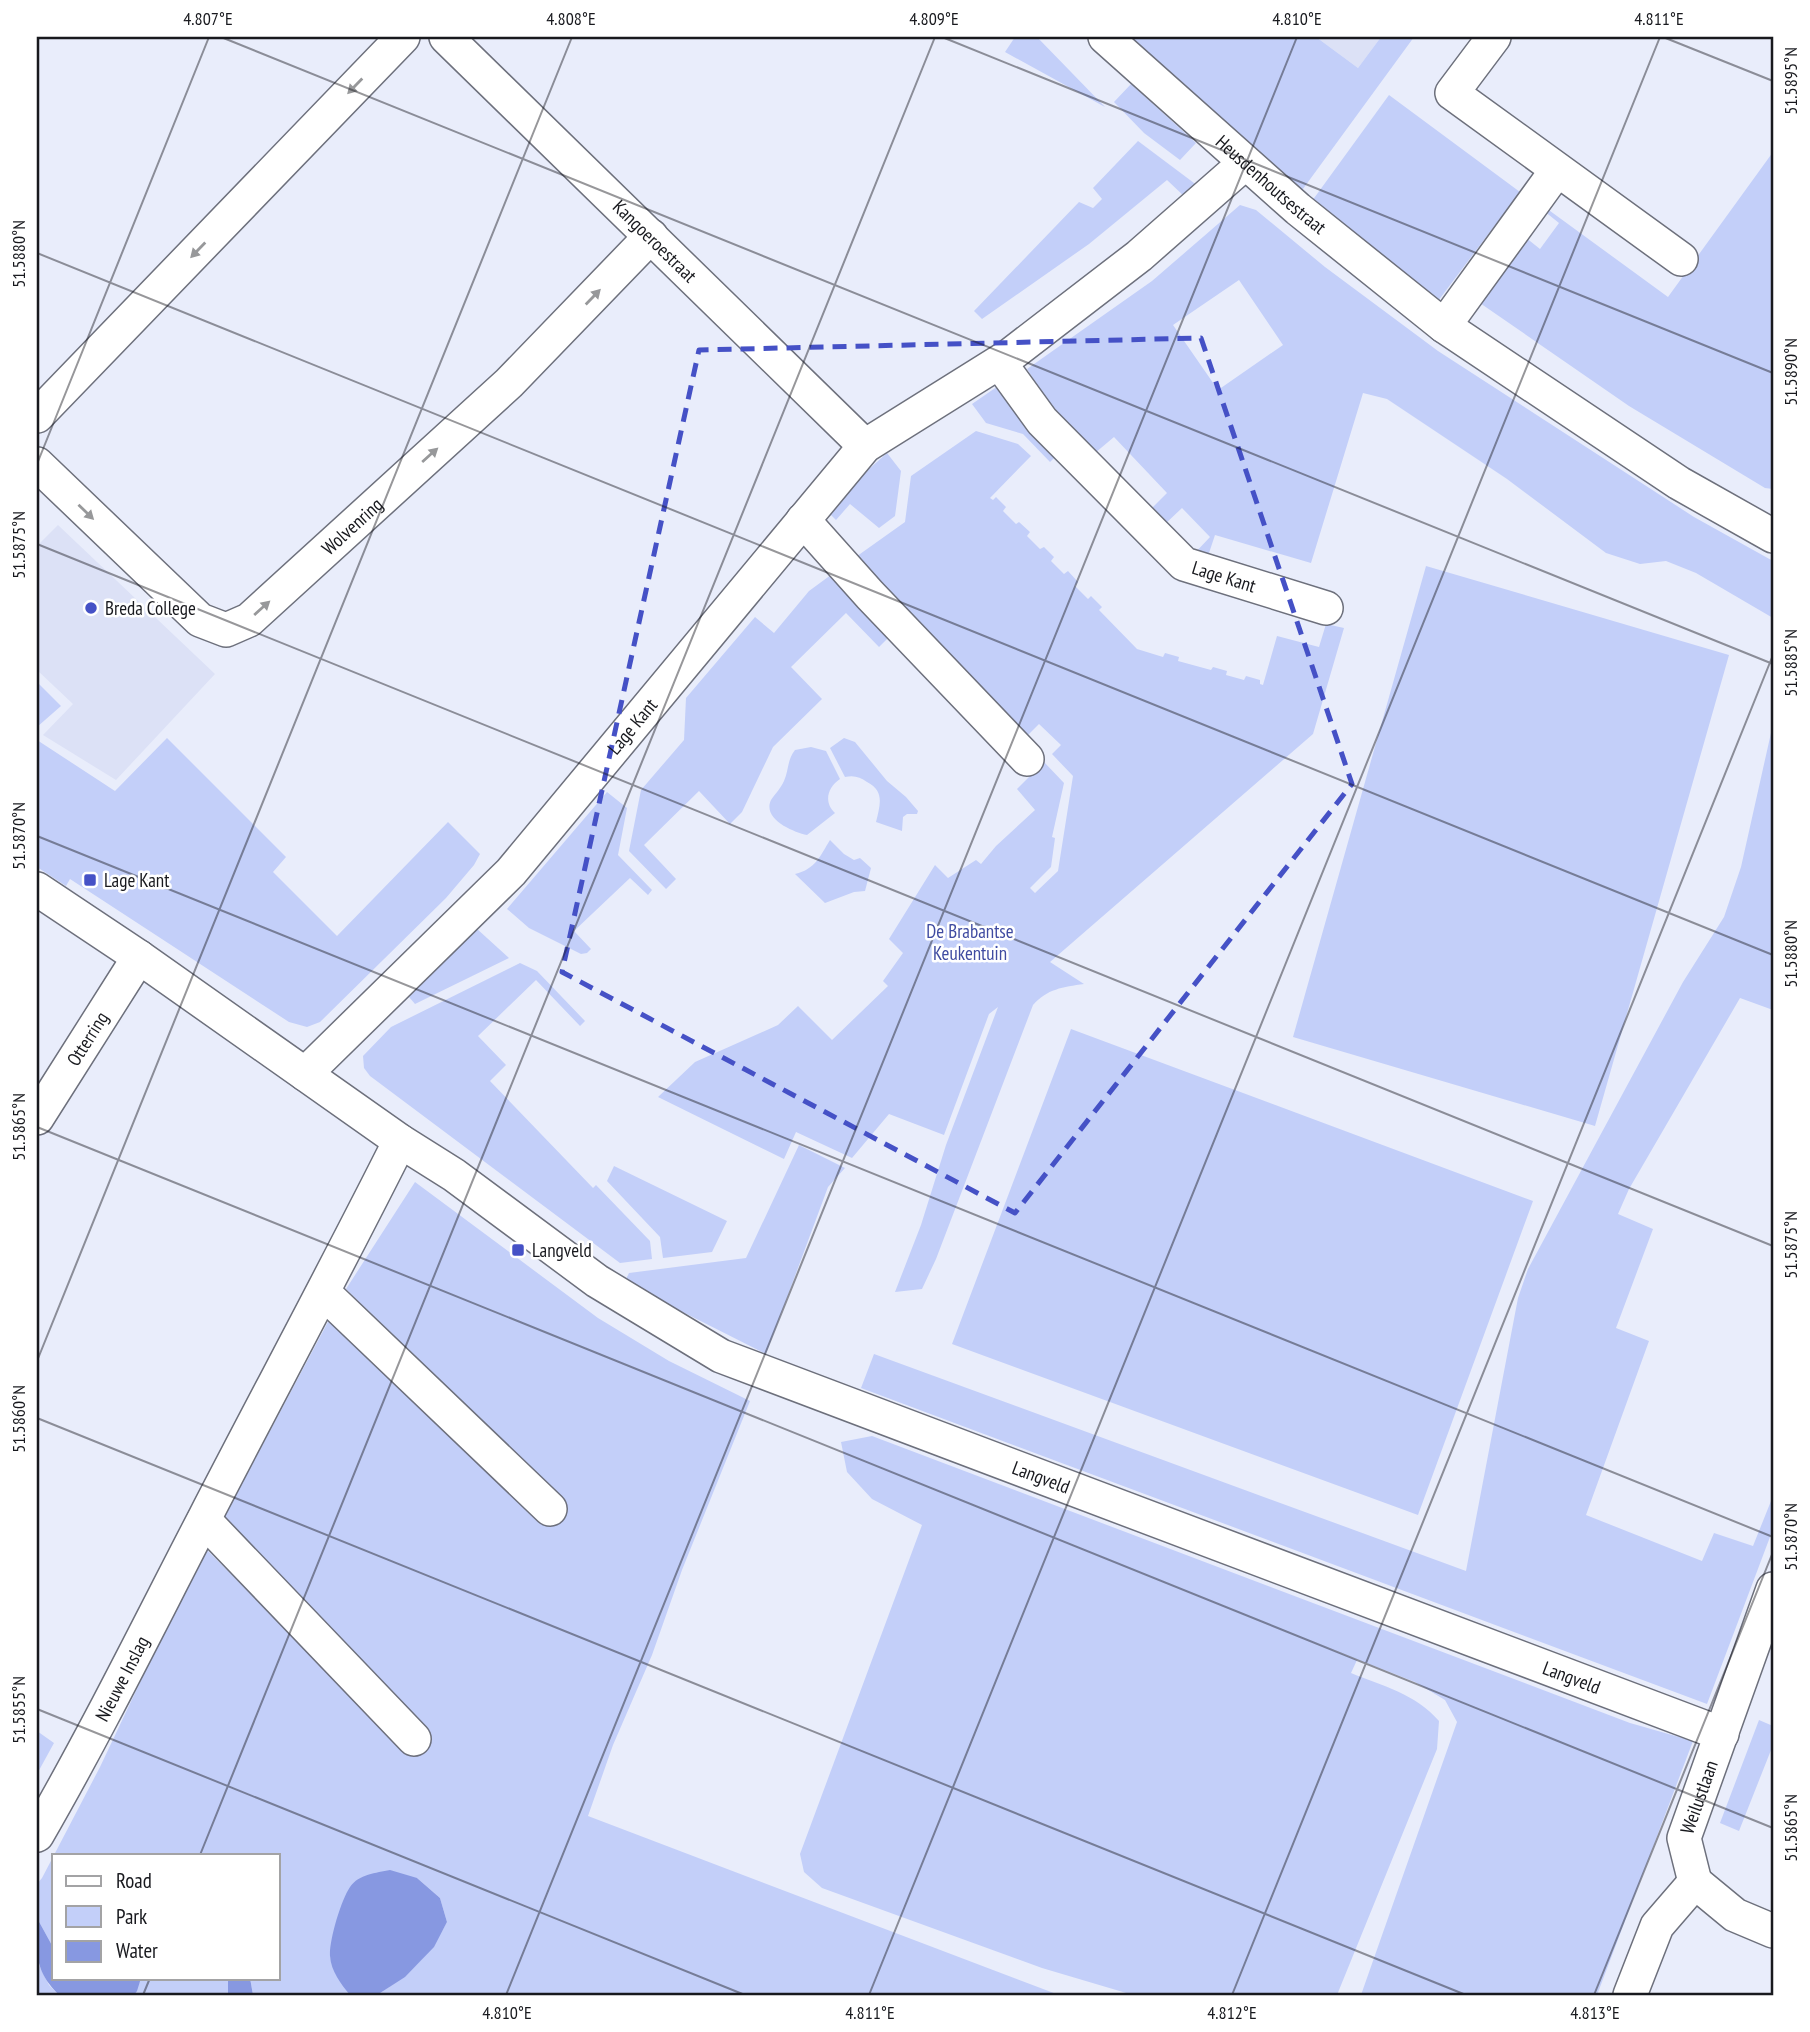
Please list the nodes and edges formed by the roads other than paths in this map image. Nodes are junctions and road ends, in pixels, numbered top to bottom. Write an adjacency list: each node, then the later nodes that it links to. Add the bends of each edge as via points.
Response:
1 (403, 37): 11 (street, one-way to 11)
2 (446, 37): 7 (street, Kangoeroestraat)
3 (1105, 37): 5 (street, Heusdenhoutsestraat)
4 (1494, 37): 6 (street, via 1452,93)
5 (1245, 163): 9 (street, Heusdenhoutsestraat); 10 (street, Lage Kant, via 1139,256)
6 (1558, 170): 8 (street); 9 (street)
7 (651, 236): 12 (street, Kangoeroestraat); 13 (street, Wolvenring, one-way to 7, via 200,620 226,630 249,620 509,383)
8 (1681, 258)
9 (1444, 326): 15 (street, Heusdenhoutsestraat, via 1668,476)
10 (1000, 363): 12 (street, Lage Kant); 16 (street, Lage Kant, via 1042,421 1184,564)
11 (37, 416)
12 (865, 446): 14 (street, Lage Kant)
13 (37, 464)
14 (803, 520): 17 (street); 20 (street, Lage Kant, via 511,872)
15 (1773, 536)
16 (1326, 608)
17 (1027, 759)
18 (37, 889): 19 (street)
19 (139, 957): 20 (street); 21 (street, Otterring)
20 (305, 1074): 22 (street)
21 (37, 1118)
22 (400, 1141): 23 (street, Nieuwe Inslag); 27 (street, Langveld, via 454,1175 597,1281 721,1356)
23 (324, 1293): 24 (street); 25 (street, Nieuwe Inslag)
24 (550, 1509)
25 (204, 1520): 28 (street); 29 (street, Nieuwe Inslag)
26 (1773, 1589): 27 (street, Weilustlaan)
27 (1722, 1734): 30 (street, Weilustlaan, via 1684,1838)
28 (414, 1739)
29 (37, 1835)
30 (1695, 1882): 31 (street, via 1735,1915); 32 (street, via 1657,1926)
31 (1773, 1931)
32 (1630, 1995)

